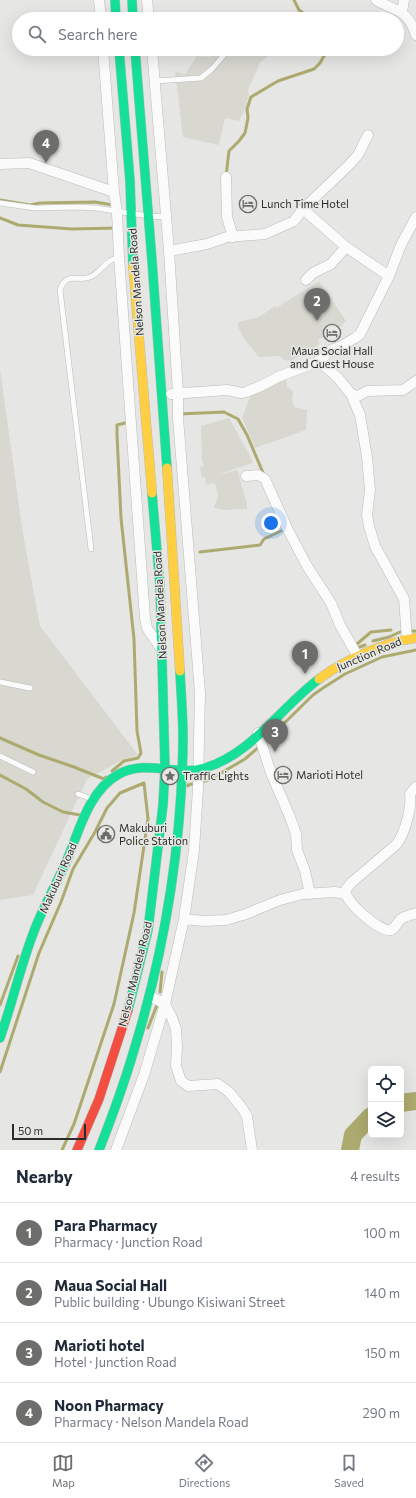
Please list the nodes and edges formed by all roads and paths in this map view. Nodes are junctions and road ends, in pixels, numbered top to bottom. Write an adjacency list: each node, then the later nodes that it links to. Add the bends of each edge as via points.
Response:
1 (99, 0): 7 (street)
2 (115, 0): 8 (main road)
3 (132, 0): 9 (main road)
4 (147, 0): 10 (street)
5 (376, 0): 11 (street)
6 (404, 0): 11 (street)
7 (100, 12)
8 (116, 12)
9 (133, 12)
10 (148, 12)
11 (402, 12)
12 (404, 14): 13 (street, via 411,22)
13 (416, 35)
14 (104, 56): 23 (street)
15 (120, 56): 27 (main road, Nelson Mandela Road)
16 (136, 56): 28 (main road, Nelson Mandela Road)
17 (153, 56): 19 (street)
18 (223, 56): 19 (lane, via 201,78)
19 (155, 81): 29 (street)
20 (368, 135): 25 (street, via 358,155)
21 (0, 164): 23 (street, via 29,163)
22 (226, 177): 31 (street, via 227,217)
23 (114, 192): 26 (street)
24 (0, 203): 26 (lane, via 36,208 76,207)
25 (303, 209): 31 (street, via 294,221 265,234); 32 (street)
26 (117, 212): 27 (lane); 34 (street)
27 (131, 213): 28 (lane); 45 (main road, Nelson Mandela Road, via 132,252 160,586)
28 (149, 216): 29 (lane); 41 (main road, Nelson Mandela Road)
29 (166, 217): 33 (street)
30 (416, 217): 35 (street)
31 (233, 236): 33 (street)
32 (346, 247): 35 (street); 36 (street, via 331,264 313,273)
33 (169, 251): 39 (street)
34 (119, 258): 43 (lane, via 109,261 89,278 71,278 60,290); 45 (street, via 145,618 147,628)
35 (389, 276): 37 (street, via 360,334 331,350)
36 (306, 280)
37 (319, 362): 39 (street, via 246,392 227,390); 40 (street, via 338,378)
38 (416, 381): 40 (street, via 403,390 367,390 358,396)
39 (178, 393): 41 (street); 52 (street, via 200,693)
40 (351, 394): 44 (street, via 360,415 367,456 370,490 368,526 375,546 404,599)
41 (163, 395): 53 (main road, Nelson Mandela Road, via 179,631)
42 (246, 476): 46 (street, via 258,475 265,479 287,528 331,603)
43 (91, 549)
44 (411, 638): 46 (main road, Junction Road)
45 (162, 651): 51 (main road, Nelson Mandela Road)
46 (358, 657): 49 (main road, Junction Road, via 329,672)
47 (0, 682): 48 (lane)
48 (30, 688)
49 (258, 733): 52 (main road, Junction Road, via 232,755 217,764); 58 (street, via 296,834 297,850)
50 (0, 756): 54 (lane)
51 (165, 768): 53 (main road, Junction Road); 57 (main road, Makuburi Road, via 140,767 119,774 101,790); 65 (main road, Nelson Mandela Road, via 163,805 146,937 130,1003 99,1099)
52 (198, 770): 53 (main road, Junction Road); 61 (street, via 194,851)
53 (182, 771): 62 (main road, Nelson Mandela Road, via 173,877 164,935)
54 (33, 772)
55 (416, 787): 59 (street, via 410,794 411,801 402,838 346,888)
56 (78, 794): 57 (lane)
57 (95, 800): 64 (main road, Makuburi Road, via 83,820 29,943)
58 (310, 894): 59 (street); 61 (street, via 280,900 226,920)
59 (346, 894): 60 (street, via 354,906 383,929 393,929 402,918)
60 (416, 913)
61 (184, 919): 63 (street)
62 (150, 996): 63 (street); 66 (main road, Nelson Mandela Road, via 128,1072)
63 (164, 1004): 67 (street, via 144,1075); 68 (street, via 176,1029 176,1066 181,1082 188,1086 218,1084 229,1092 247,1116)
64 (0, 1038)
65 (77, 1150)
66 (99, 1150)
67 (116, 1150)
68 (252, 1150)

